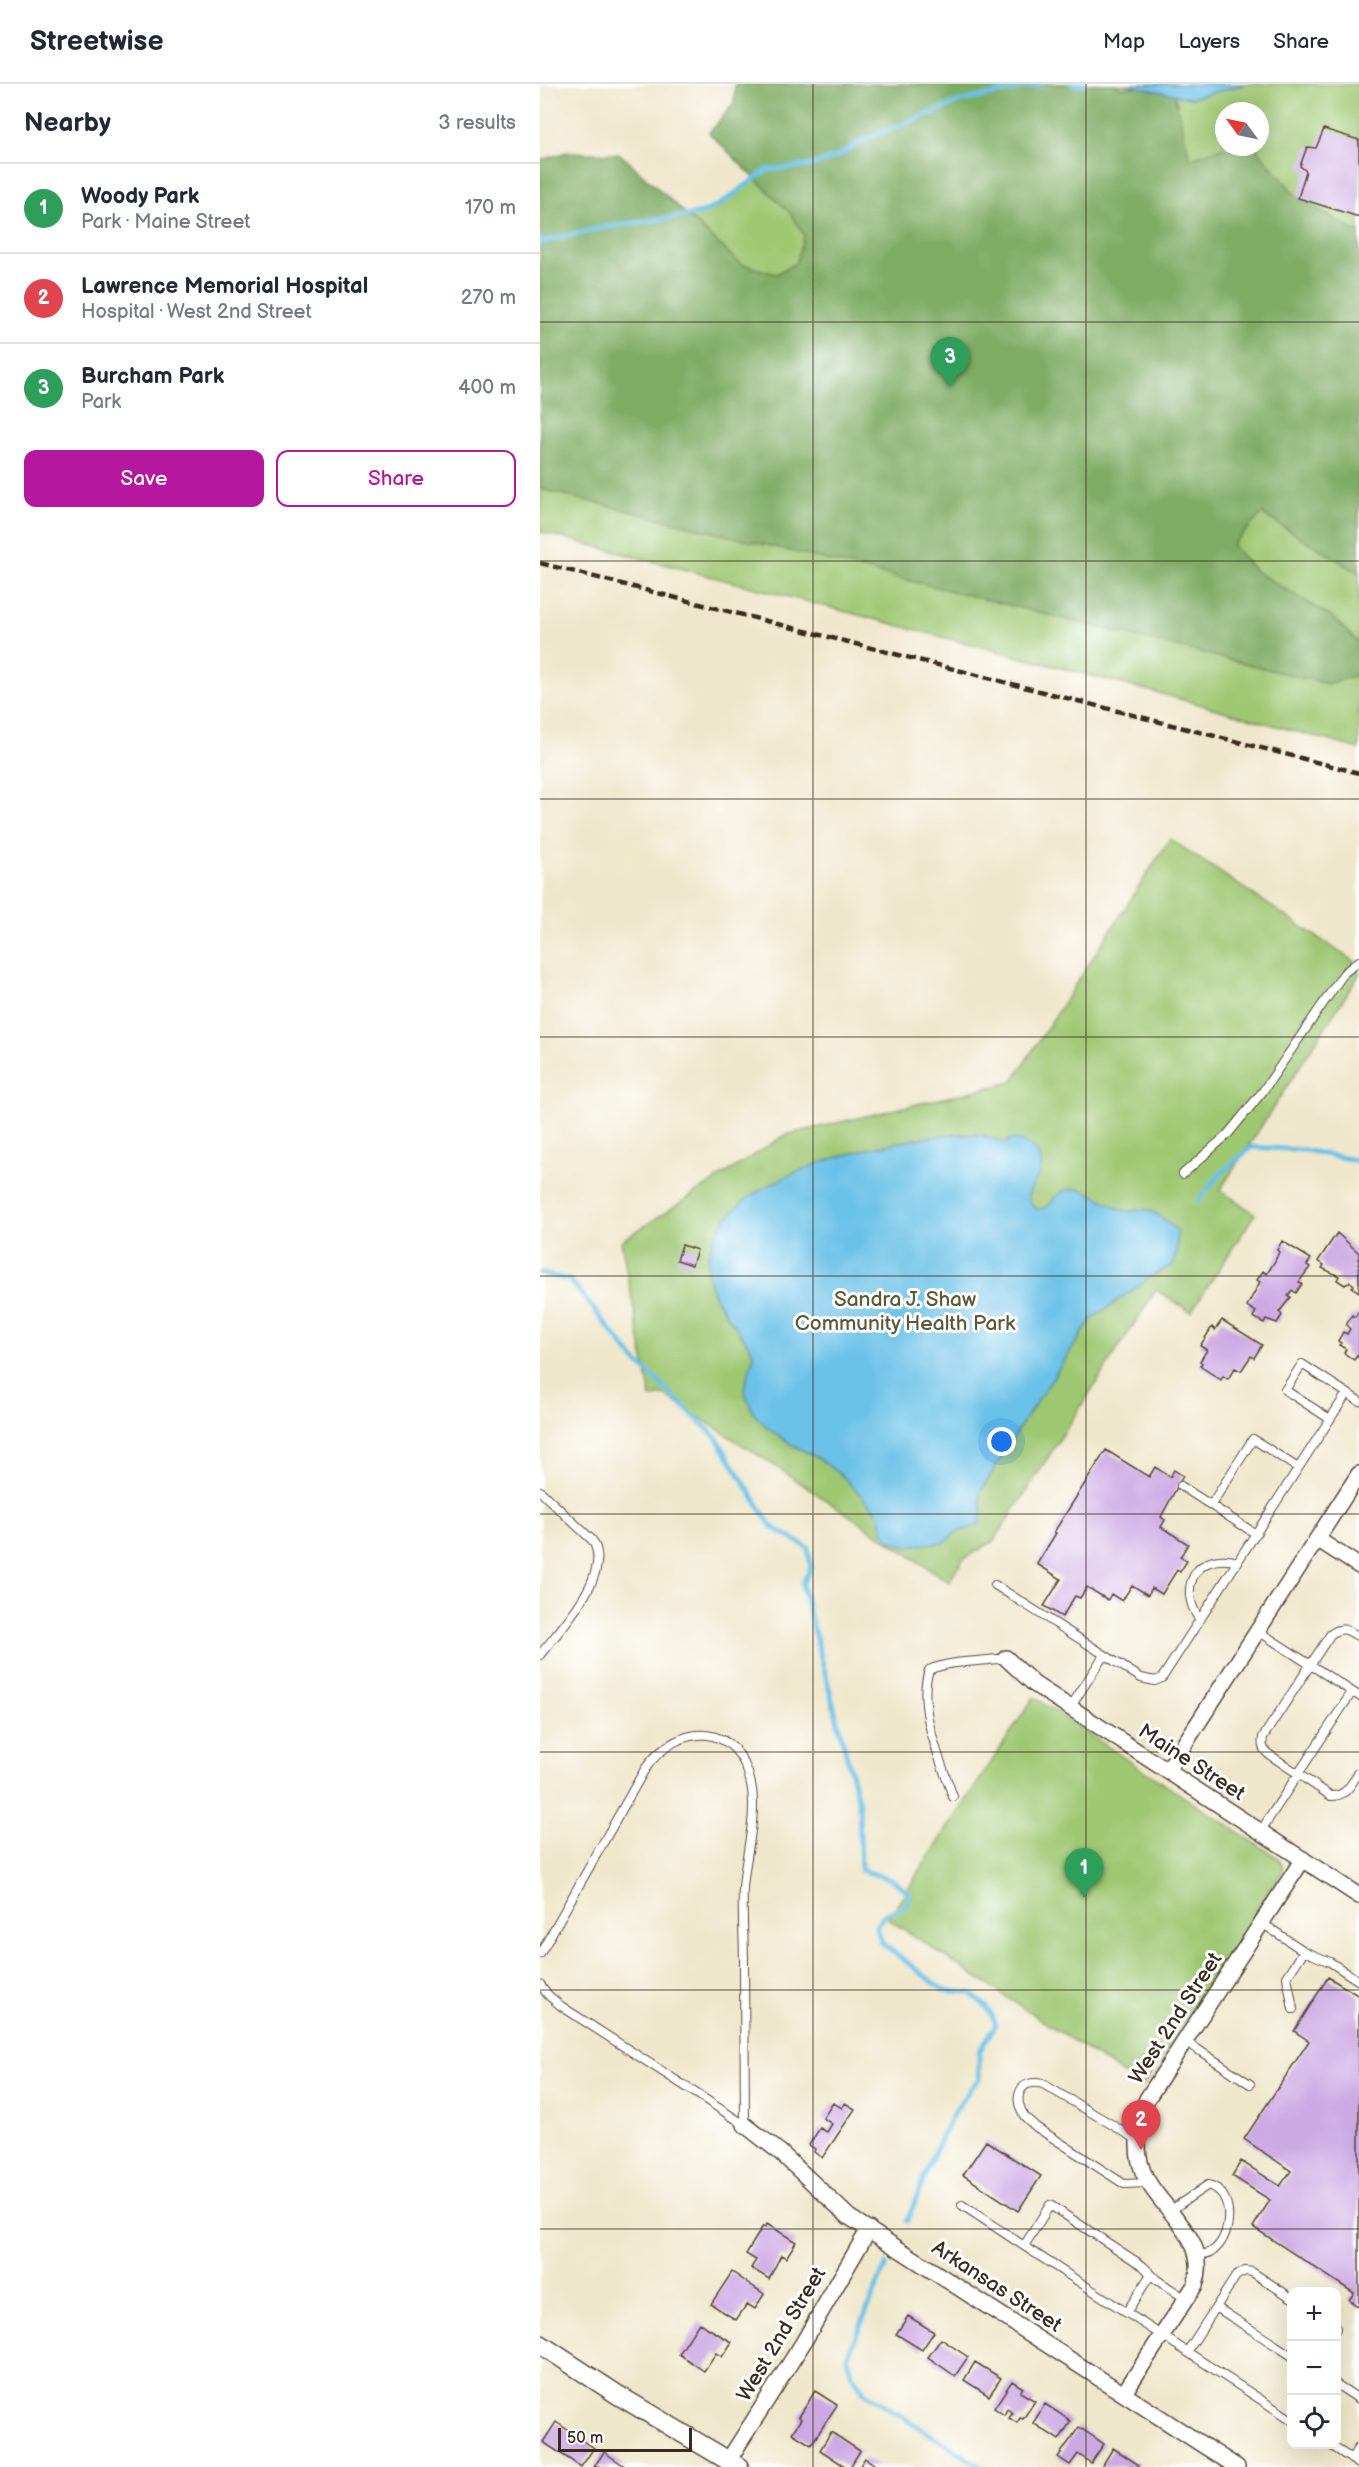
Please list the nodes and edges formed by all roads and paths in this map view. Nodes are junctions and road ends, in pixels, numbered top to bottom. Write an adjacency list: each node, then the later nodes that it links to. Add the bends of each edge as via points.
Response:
1 (1359, 961): 2 (lane, via 1344,973 1228,1134)
2 (1183, 1174)
3 (1347, 1393): 4 (lane); 5 (lane); 5 (lane, via 1302,1364 1285,1390)
4 (1359, 1401)
5 (1330, 1419): 6 (lane)
6 (1298, 1468): 10 (lane, via 1253,1439); 11 (lane)
7 (1359, 1474): 12 (street)
8 (1181, 1486): 10 (lane)
9 (540, 1491): 20 (lane, via 592,1540 598,1555 587,1592)
10 (1211, 1505): 11 (lane)
11 (1256, 1534): 13 (lane)
12 (1317, 1539): 14 (street); 17 (street)
13 (1238, 1562): 16 (lane); 16 (lane, via 1212,1560 1194,1577 1190,1603)
14 (1359, 1566)
15 (995, 1585): 19 (lane)
16 (1200, 1620): 19 (lane, via 1167,1671 1155,1681 1141,1678)
17 (1258, 1631): 22 (lane); 25 (street)
18 (1359, 1636): 22 (lane, via 1348,1629 1336,1630)
19 (1104, 1654): 24 (lane)
20 (540, 1655)
21 (1006, 1658): 24 (street, Maine Street, via 1034,1684); 28 (lane, via 942,1664 929,1670 924,1684 930,1725)
22 (1310, 1665): 23 (lane); 27 (lane, via 1262,1742 1267,1754)
23 (1355, 1694): 27 (lane)
24 (1070, 1708): 25 (street, Maine Street)
25 (1167, 1771): 29 (street, Maine Street)
26 (1359, 1772): 27 (lane, via 1348,1790 1337,1796)
27 (1298, 1774): 29 (lane)
28 (953, 1797)
29 (1260, 1832): 30 (street, Maine Street)
30 (1303, 1859): 31 (street, Maine Street); 32 (street, West 2nd Street)
31 (1359, 1896)
32 (1262, 1923): 33 (lane); 38 (street, West 2nd Street)
33 (1304, 1951): 35 (lane); 37 (lane, via 1287,1977)
34 (540, 1954): 40 (lane, via 658,1752 677,1739 696,1734 710,1735 729,1745 746,1768 753,1792 743,1889)
35 (1359, 1981)
36 (540, 1984): 40 (lane, via 561,2006)
37 (1293, 2009)
38 (1185, 2041): 39 (lane); 41 (street, West 2nd Street, via 1148,2099)
39 (1250, 2084)
40 (746, 2124): 45 (street, Arkansas Street, via 849,2217)
41 (1138, 2140): 42 (street, West 2nd Street, via 1142,2169); 42 (lane, via 1043,2084 1026,2084 1020,2091 1018,2101 1025,2117 1036,2127 1124,2184)
42 (1149, 2183): 44 (street, West 2nd Street)
43 (962, 2205): 46 (lane)
44 (1171, 2210): 47 (street, West 2nd Street); 47 (lane, via 1208,2185 1217,2187 1223,2195 1227,2231 1211,2252)
45 (869, 2229): 58 (street, Arkansas Street); 64 (street, West 2nd Street)
46 (1024, 2246): 48 (lane, via 1050,2205); 52 (lane)
47 (1197, 2255): 50 (street, via 1200,2272)
48 (1151, 2274): 50 (lane); 52 (lane)
49 (1287, 2295): 51 (lane, via 1245,2271 1236,2276)
50 (1186, 2299): 53 (street)
51 (1216, 2307): 55 (lane); 56 (lane)
52 (1126, 2313): 53 (lane)
53 (1161, 2336): 55 (lane); 58 (street)
54 (540, 2344): 64 (street)
55 (1187, 2352): 60 (lane)
56 (1287, 2353)
57 (1341, 2387): 59 (lane)
58 (1124, 2393): 65 (street, Arkansas Street)
59 (1359, 2399)
60 (1287, 2417)
61 (1359, 2447): 63 (lane)
62 (1336, 2449): 63 (lane)
63 (1355, 2461)
64 (733, 2464)
65 (1237, 2467)

